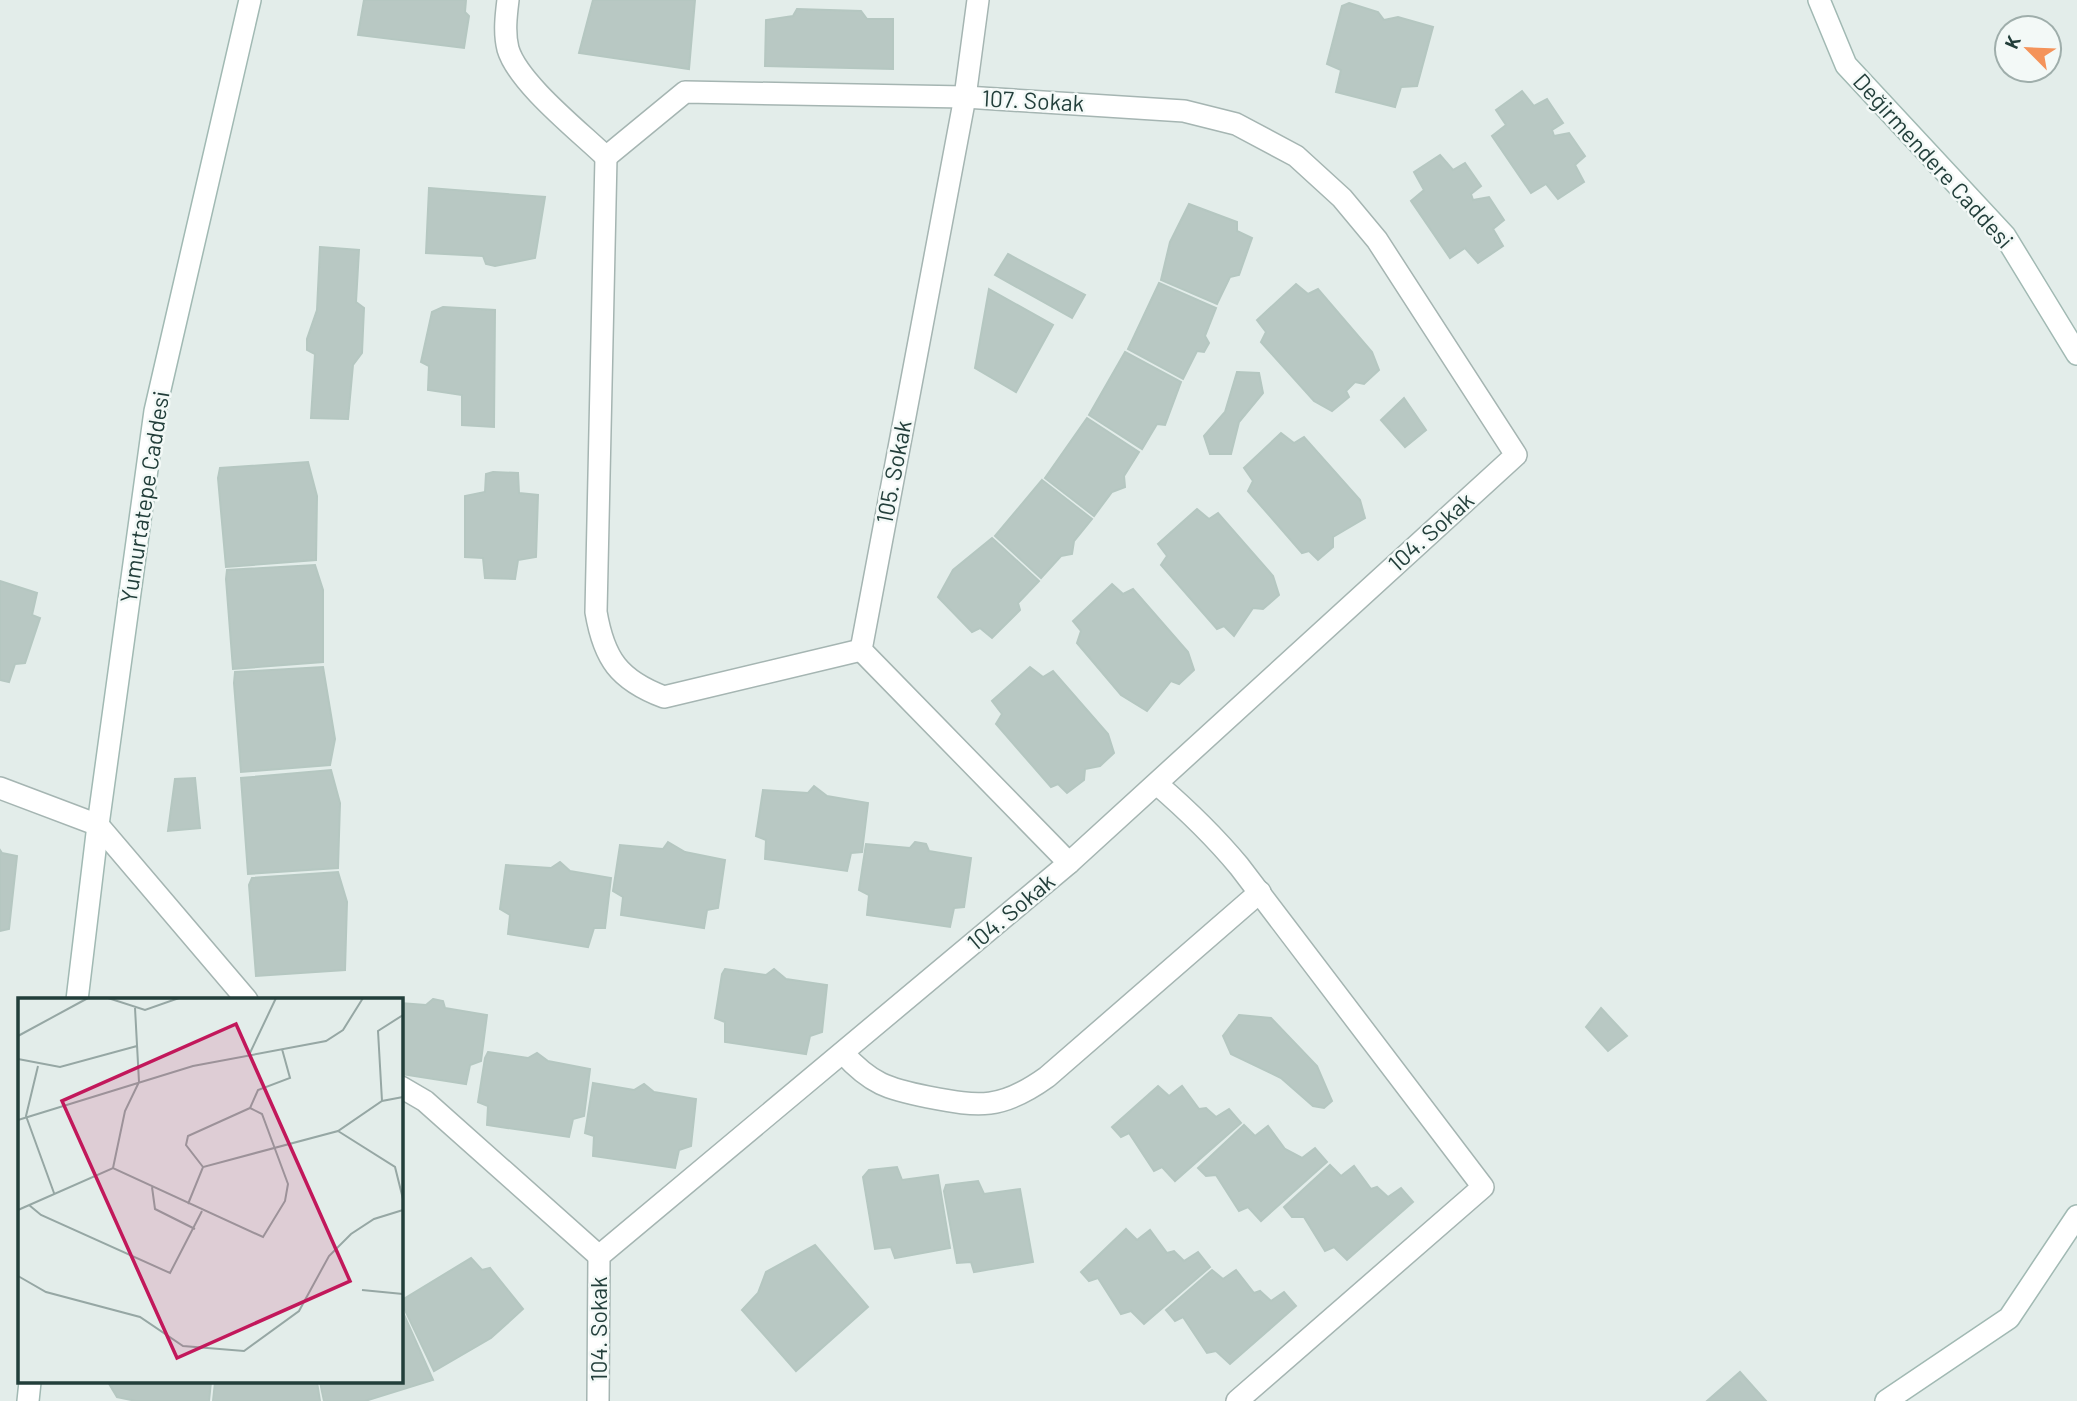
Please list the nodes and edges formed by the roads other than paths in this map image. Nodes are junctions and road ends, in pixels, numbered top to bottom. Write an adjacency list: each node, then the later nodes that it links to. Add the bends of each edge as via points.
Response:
1 (508, 0): 6 (street, via 505,27 513,62 526,81)
2 (978, 0): 5 (street, 105. Sokak)
3 (1819, 0): 7 (street, Değirmendere Caddesi, via 1846,65 2005,236)
4 (248, 2): 12 (street, Yumurtatepe Caddesi, via 155,411)
5 (965, 97): 6 (street, 107. Sokak, via 685,92); 8 (street, 107. Sokak, via 1184,111 1236,124 1296,156 1342,198 1377,240); 9 (street, 105. Sokak)
6 (606, 157): 9 (street, via 596,612 610,659 643,689 664,697)
7 (2077, 355)
8 (1516, 455): 10 (street, 104. Sokak)
9 (861, 650): 13 (street)
10 (1157, 783): 13 (street, 104. Sokak); 14 (street, via 1218,840)
11 (0, 788): 12 (street)
12 (98, 825): 15 (street, Yumurtatepe Caddesi); 16 (street)
13 (1069, 863): 17 (street, 104. Sokak)
14 (1260, 892): 17 (street, via 1047,1077 1007,1100 969,1105 892,1090 856,1068); 22 (street, via 1483,1187)
15 (77, 998)
16 (245, 998)
17 (843, 1053): 20 (street, 104. Sokak)
18 (402, 1088): 20 (street, via 425,1101)
19 (2077, 1216): 23 (street, via 2009,1318)
20 (599, 1256): 21 (street, 104. Sokak)
21 (598, 1401)
22 (1237, 1401)
23 (1886, 1401)

